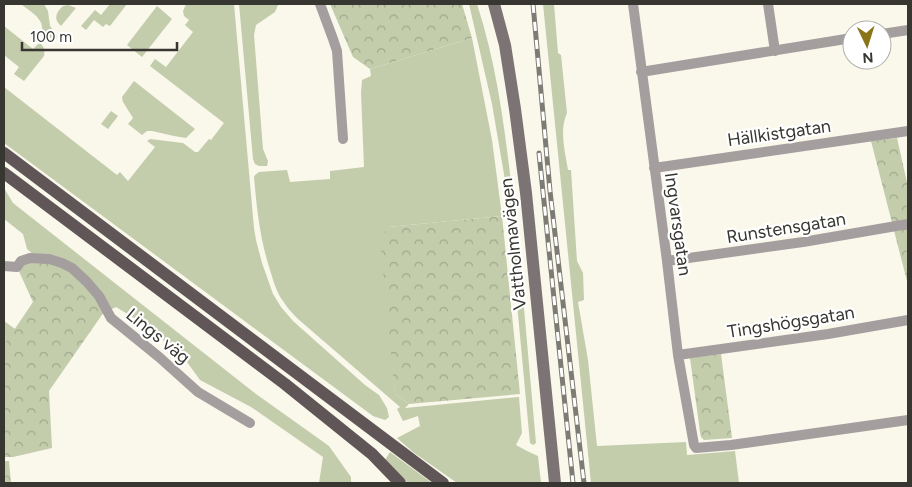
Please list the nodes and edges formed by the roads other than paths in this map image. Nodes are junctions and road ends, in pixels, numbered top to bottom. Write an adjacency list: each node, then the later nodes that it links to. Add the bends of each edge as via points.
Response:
1 (320, 4): 11 (street, via 337,51)
2 (494, 4): 24 (main road, Vattholmavägen, via 505,46 526,193)
3 (633, 4): 9 (street, Ingvarsgatan)
4 (768, 4): 8 (street)
5 (908, 30): 6 (street)
6 (892, 32)
7 (842, 40): 8 (street)
8 (774, 50): 9 (street)
9 (641, 72): 13 (street, Ingvarsgatan)
10 (908, 131): 13 (street, Hällkistgatan)
11 (343, 139)
12 (4, 153): 23 (main road)
13 (654, 168): 16 (street, Ingvarsgatan)
14 (4, 173): 22 (main road, via 285,384 372,454)
15 (908, 224): 16 (street, Runstensgatan)
16 (667, 261): 19 (street, Ingvarsgatan)
17 (4, 266): 21 (street, Lings väg, via 17,267 21,261 30,258 49,259 72,268 99,296 111,318 198,392)
18 (908, 320): 19 (street, Tingshögsgatan)
19 (678, 355): 20 (street, Ingvarsgatan, via 696,448)
20 (908, 420)
21 (250, 423)
22 (400, 483)
23 (443, 483)
24 (555, 483)

